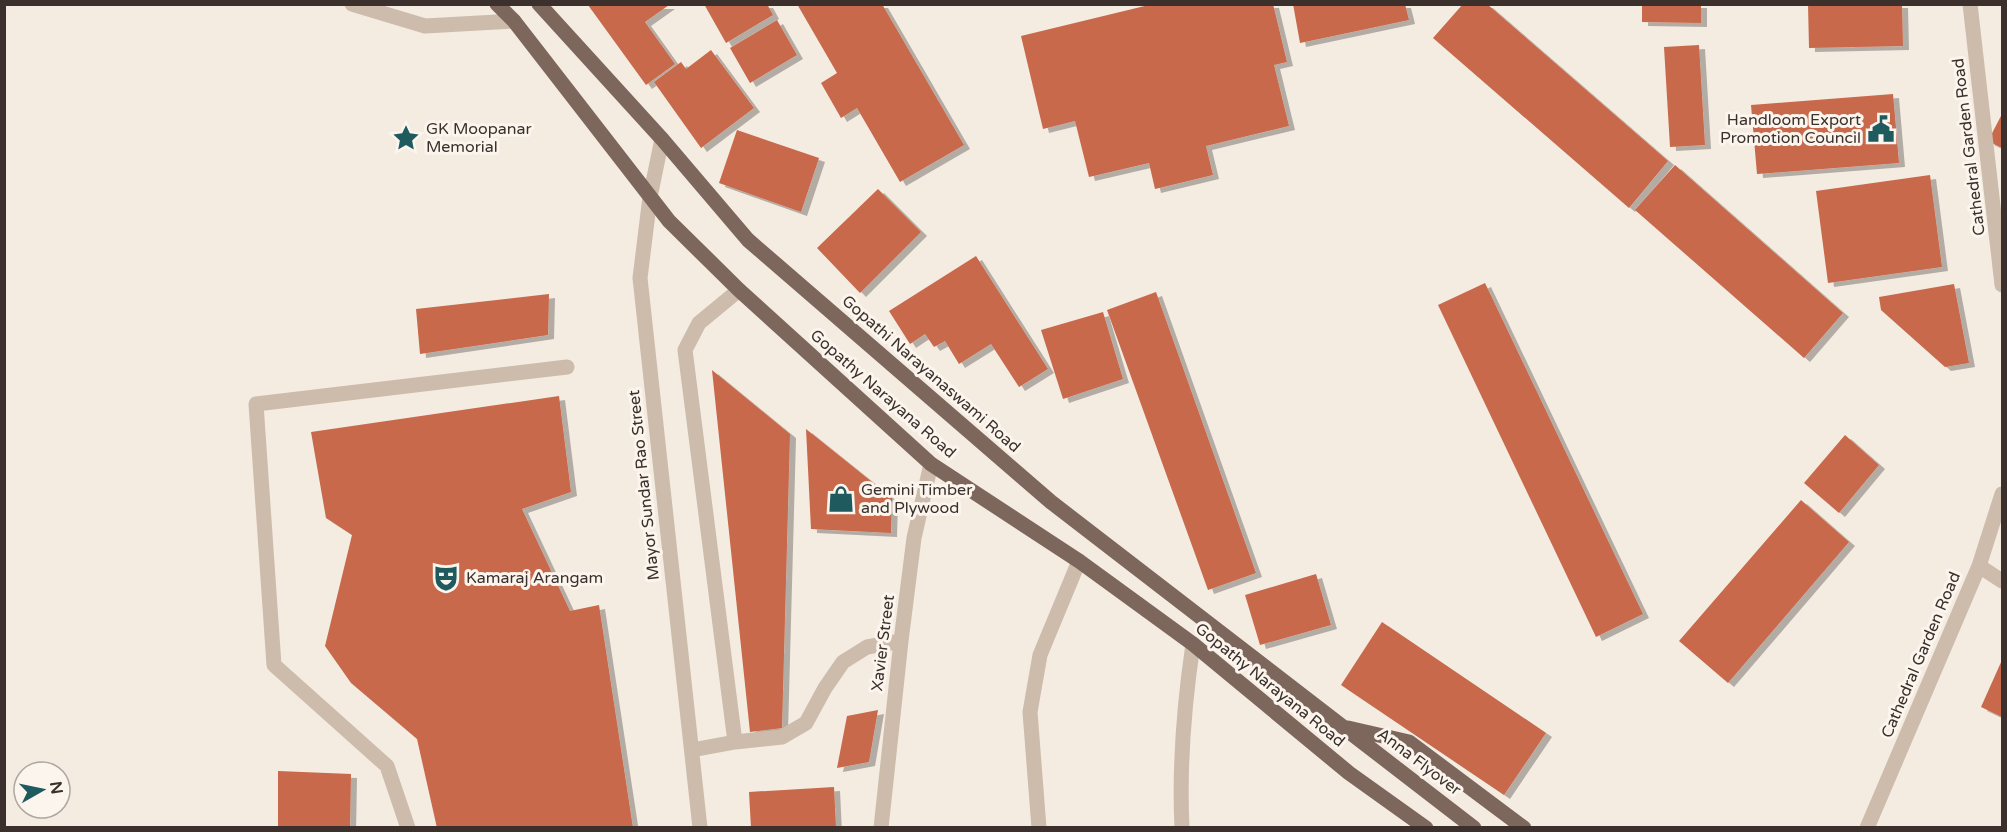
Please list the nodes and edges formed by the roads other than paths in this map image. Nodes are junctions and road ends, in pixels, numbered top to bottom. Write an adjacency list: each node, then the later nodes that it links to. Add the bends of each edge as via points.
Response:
1 (352, 4): 5 (street, via 425,26)
2 (497, 4): 5 (main road, Gopathy Narayana Road)
3 (539, 4): 6 (main road, Gopathi Narayanaswami Road)
4 (1970, 4): 8 (street, Cathedral Garden Road)
5 (514, 21): 7 (main road, Gopathy Narayana Road)
6 (662, 139): 7 (street, Mayor Sundar Rao Street); 18 (main road, Gopathi Narayanaswami Road, via 748,240 1051,502)
7 (650, 197): 9 (main road, Gopathy Narayana Road); 20 (street, Mayor Sundar Rao Street, via 640,278)
8 (2002, 285)
9 (739, 290): 11 (main road, Gopathy Narayana Road); 19 (street, via 699,323 685,350)
10 (567, 367): 21 (street, via 256,404 274,665 387,766)
11 (931, 464): 13 (main road, Gopathy Narayana Road); 16 (street, Xavier Street, via 914,538)
12 (2002, 494): 14 (street, Cathedral Garden Road)
13 (1079, 561): 17 (main road, Gopathy Narayana Road); 24 (street, via 1040,655 1030,712)
14 (1978, 566): 15 (street); 29 (street, Cathedral Garden Road)
15 (2002, 581)
16 (901, 641): 19 (street, via 867,647 843,662 806,723 782,737); 23 (street, Xavier Street)
17 (1193, 644): 25 (street, via 1184,708); 26 (main road, Gopathy Narayana Road, via 1349,773)
18 (1342, 726): 27 (main road, Anna Flyover); 28 (main road, via 1409,742)
19 (735, 741): 20 (street)
20 (692, 750): 22 (street, Mayor Sundar Rao Street)
21 (408, 828)
22 (700, 828)
23 (880, 828)
24 (1039, 828)
25 (1182, 828)
26 (1426, 828)
27 (1474, 828)
28 (1524, 828)
29 (1867, 828)

